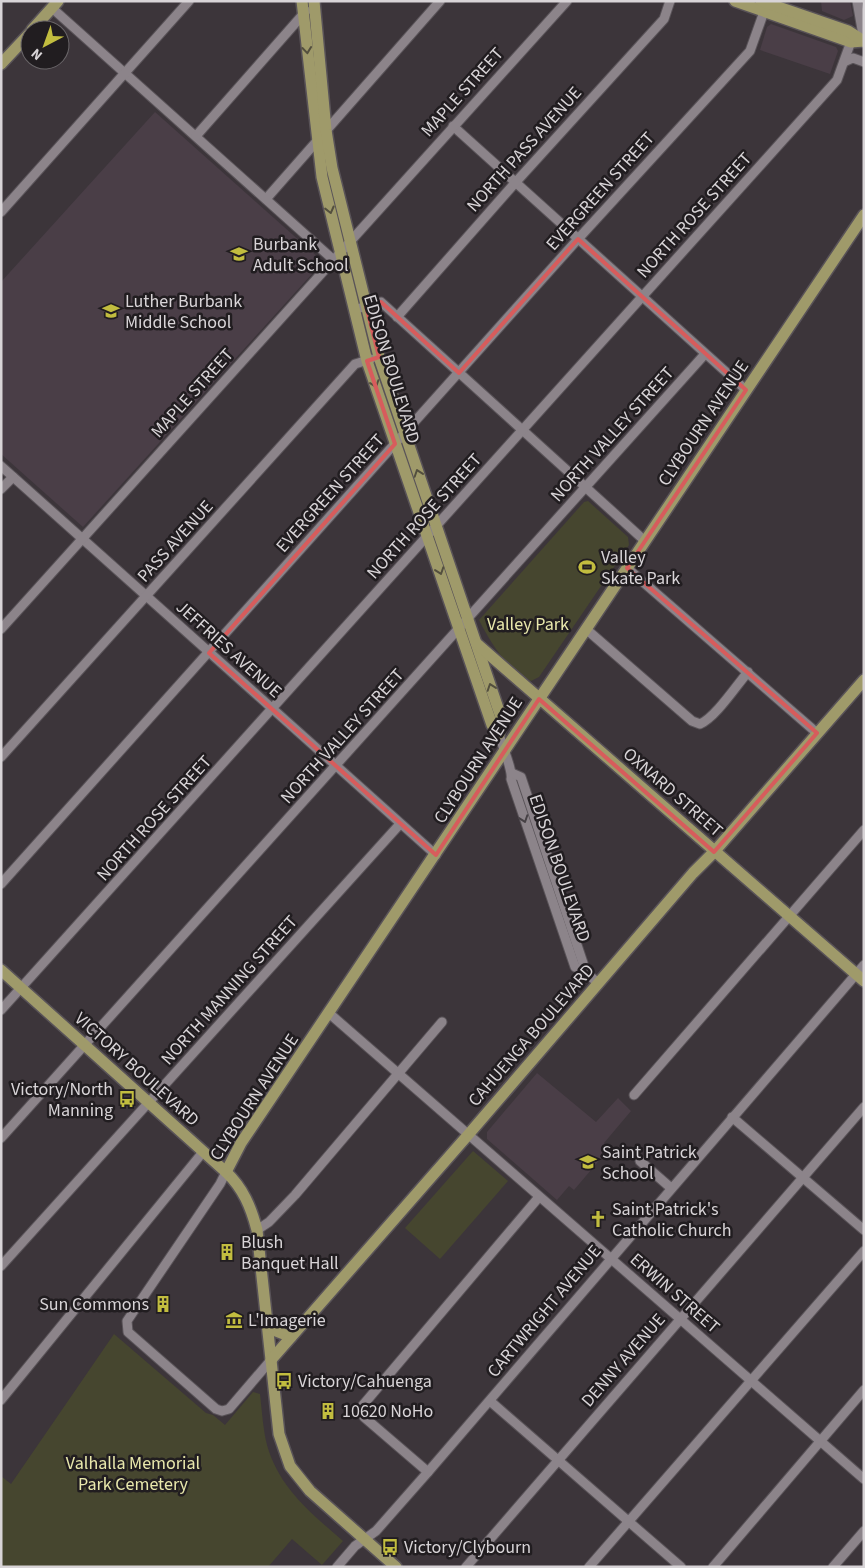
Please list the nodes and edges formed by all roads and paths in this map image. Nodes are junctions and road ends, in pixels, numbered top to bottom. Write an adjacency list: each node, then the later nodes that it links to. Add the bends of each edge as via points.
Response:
1 (189, 1): 20 (street)
2 (302, 1): 12 (main road, EDISON BOULEVARD)
3 (440, 1): 22 (street)
4 (567, 1): 21 (street, MAPLE STREET)
5 (670, 1): 25 (street, NORTH PASS AVENUE, via 664,19)
6 (735, 1): 9 (main road)
7 (858, 1): 15 (street)
8 (314, 2): 12 (street); 22 (main road, EDISON BOULEVARD)
9 (748, 3): 11 (main road)
10 (56, 5): 13 (main road); 20 (street)
11 (764, 5): 14 (main road); 29 (street, EVERGREEN STREET, via 750,51)
12 (303, 15): 23 (street); 24 (main road, EDISON BOULEVARD, one-way to 24)
13 (42, 20)
14 (852, 38): 15 (main road); 17 (street, NORTH ROSE STREET)
15 (864, 41)
16 (20, 43): 19 (main road)
17 (844, 62): 18 (street, via 853,58); 32 (street, NORTH ROSE STREET, via 837,80)
18 (864, 62)
19 (1, 64)
20 (125, 72): 23 (street); 27 (street)
21 (453, 126): 25 (street); 30 (street, MAPLE STREET)
22 (326, 130): 24 (street); 30 (main road, EDISON BOULEVARD)
23 (196, 136): 26 (street)
24 (316, 140): 26 (street); 31 (main road, EDISON BOULEVARD, one-way to 31)
25 (515, 182): 29 (street); 35 (street, NORTH PASS AVENUE)
26 (266, 199): 31 (street)
27 (1, 212)
28 (864, 215): 40 (main road, CLYBOURN AVENUE)
29 (578, 239): 32 (street); 39 (street, EVERGREEN STREET)
30 (349, 242): 31 (street, MAPLE STREET); 33 (main road, EDISON BOULEVARD)
31 (337, 256): 34 (main road, EDISON BOULEVARD, via 344,268); 50 (street, MAPLE STREET)
32 (642, 297): 36 (street); 41 (street, NORTH ROSE STREET)
33 (366, 306): 34 (street); 35 (street, via 380,302); 37 (main road, EDISON BOULEVARD)
34 (355, 309): 38 (main road, EDISON BOULEVARD)
35 (397, 317): 39 (street)
36 (705, 354): 40 (street); 46 (street, NORTH VALLEY STREET)
37 (379, 357): 38 (street, PASS AVENUE); 42 (main road, EDISON BOULEVARD)
38 (367, 361): 43 (main road, EDISON BOULEVARD, one-way to 43); 53 (street, PASS AVENUE, via 354,364)
39 (458, 373): 41 (street); 42 (street, EVERGREEN STREET)
40 (746, 390): 51 (main road, CLYBOURN AVENUE)
41 (523, 430): 46 (street); 48 (street, NORTH ROSE STREET)
42 (405, 433): 43 (street, EVERGREEN STREET); 48 (main road, EDISON BOULEVARD, one-way to 42)
43 (395, 444): 49 (main road, EDISON BOULEVARD); 59 (street, EVERGREEN STREET)
44 (1, 466): 45 (street, JEFFRIES AVENUE)
45 (13, 477): 47 (street); 50 (street, JEFFRIES AVENUE)
46 (585, 488): 51 (street); 54 (street, NORTH VALLEY STREET)
47 (1, 490)
48 (437, 527): 49 (street, NORTH ROSE STREET); 54 (main road, EDISON BOULEVARD)
49 (428, 537): 56 (main road, EDISON BOULEVARD, one-way to 56); 63 (street, NORTH ROSE STREET)
50 (83, 539): 53 (street, JEFFRIES AVENUE); 55 (street, MAPLE STREET)
51 (645, 540): 52 (main road, CLYBOURN AVENUE)
52 (627, 568): 57 (main road, CLYBOURN AVENUE); 60 (street)
53 (146, 597): 59 (street, JEFFRIES AVENUE); 67 (street, PASS AVENUE)
54 (468, 619): 56 (street, NORTH VALLEY STREET); 58 (main road, EDISON BOULEVARD)
55 (1, 629)
56 (460, 629): 58 (main road, OXNARD STREET); 65 (main road, EDISON BOULEVARD, via 492,725); 68 (street, NORTH VALLEY STREET)
57 (586, 629): 60 (street, via 692,721 700,724 714,715); 62 (main road, CLYBOURN AVENUE)
58 (476, 644): 62 (main road, OXNARD STREET); 65 (main road, EDISON BOULEVARD, one-way to 58, via 502,720)
59 (209, 653): 63 (street, JEFFRIES AVENUE); 73 (street, EVERGREEN STREET)
60 (748, 672): 64 (street)
61 (864, 680): 64 (main road, CAHUENGA BOULEVARD)
62 (539, 699): 66 (main road, CLYBOURN AVENUE); 71 (main road, OXNARD STREET)
63 (273, 710): 68 (street, JEFFRIES AVENUE); 79 (street, NORTH ROSE STREET)
64 (817, 733): 71 (main road, CAHUENGA BOULEVARD)
65 (499, 734): 66 (street, EDISON BOULEVARD)
66 (504, 754): 72 (main road, CLYBOURN AVENUE); 78 (street, EDISON BOULEVARD, via 512,772 521,778 584,963 583,970)
67 (1, 757)
68 (336, 767): 69 (street, JEFFRIES AVENUE); 83 (street, NORTH VALLEY STREET)
69 (400, 824): 72 (street, JEFFRIES AVENUE); 86 (street, NORTH MANNING STREET)
70 (864, 830): 74 (street)
71 (714, 852): 74 (main road, OXNARD STREET); 78 (main road, CAHUENGA BOULEVARD)
72 (436, 855): 81 (main road, CLYBOURN AVENUE)
73 (1, 884)
74 (789, 916): 77 (main road, OXNARD STREET); 85 (street)
75 (864, 965): 77 (street, CARTWRIGHT AVENUE)
76 (1, 970): 79 (main road, VICTORY BOULEVARD)
77 (860, 978): 88 (street, CARTWRIGHT AVENUE)
78 (598, 984): 89 (main road, CAHUENGA BOULEVARD)
79 (21, 988): 80 (street, NORTH ROSE STREET); 83 (main road, VICTORY BOULEVARD)
80 (1, 1010)
81 (330, 1014): 84 (street, ERWIN STREET); 93 (main road, CLYBOURN AVENUE, via 241,1143)
82 (442, 1022): 84 (street)
83 (84, 1046): 86 (main road, VICTORY BOULEVARD); 90 (street, NORTH VALLEY STREET)
84 (399, 1074): 89 (street, ERWIN STREET); 97 (street, via 295,1195)
85 (634, 1095)
86 (148, 1103): 91 (main road, VICTORY BOULEVARD); 101 (street, NORTH MANNING STREET)
87 (864, 1107): 94 (street, DENNY AVENUE)
88 (732, 1117): 94 (street); 95 (street, CARTWRIGHT AVENUE)
89 (468, 1135): 96 (street, ERWIN STREET); 104 (main road, CAHUENGA BOULEVARD)
90 (1, 1138)
91 (202, 1152): 93 (main road, VICTORY BOULEVARD); 108 (street)
92 (640, 1161): 95 (street)
93 (226, 1172): 97 (main road, VICTORY BOULEVARD, via 248,1201); 110 (street, CLYBOURN AVENUE, via 126,1326 128,1332)
94 (803, 1178): 98 (street); 102 (street, DENNY AVENUE)
95 (671, 1188): 100 (street, CARTWRIGHT AVENUE)
96 (539, 1197): 100 (street, ERWIN STREET); 113 (street, via 363,1404 364,1417)
97 (257, 1230): 103 (main road, VICTORY BOULEVARD)
98 (864, 1230)
99 (864, 1251): 106 (street)
100 (611, 1258): 102 (street, ERWIN STREET); 109 (street, CARTWRIGHT AVENUE)
101 (1, 1266)
102 (680, 1320): 106 (street, ERWIN STREET); 112 (street, DENNY AVENUE)
103 (268, 1328): 104 (main road); 105 (main road, VICTORY BOULEVARD)
104 (291, 1337): 105 (main road, CAHUENGA BOULEVARD)
105 (271, 1360): 110 (street, CAHUENGA BOULEVARD, via 229,1409); 117 (main road, VICTORY BOULEVARD, via 279,1434 290,1466 310,1491)
106 (751, 1381): 111 (street, ERWIN STREET); 115 (street)
107 (864, 1390): 111 (street)
108 (1, 1400)
109 (490, 1401): 112 (street); 113 (street, CARTWRIGHT AVENUE)
110 (222, 1411)
111 (820, 1441): 114 (street, ERWIN STREET); 123 (street)
112 (558, 1460): 115 (street); 120 (street, DENNY AVENUE)
113 (428, 1472): 117 (street, CARTWRIGHT AVENUE, via 376,1531)
114 (864, 1479)
115 (629, 1521): 121 (street); 122 (street)
116 (864, 1531): 124 (street)
117 (364, 1539): 118 (street); 119 (main road, VICTORY BOULEVARD)
118 (337, 1567)
119 (396, 1567)
120 (466, 1567)
121 (589, 1567)
122 (681, 1567)
123 (713, 1567)
124 (833, 1567)

